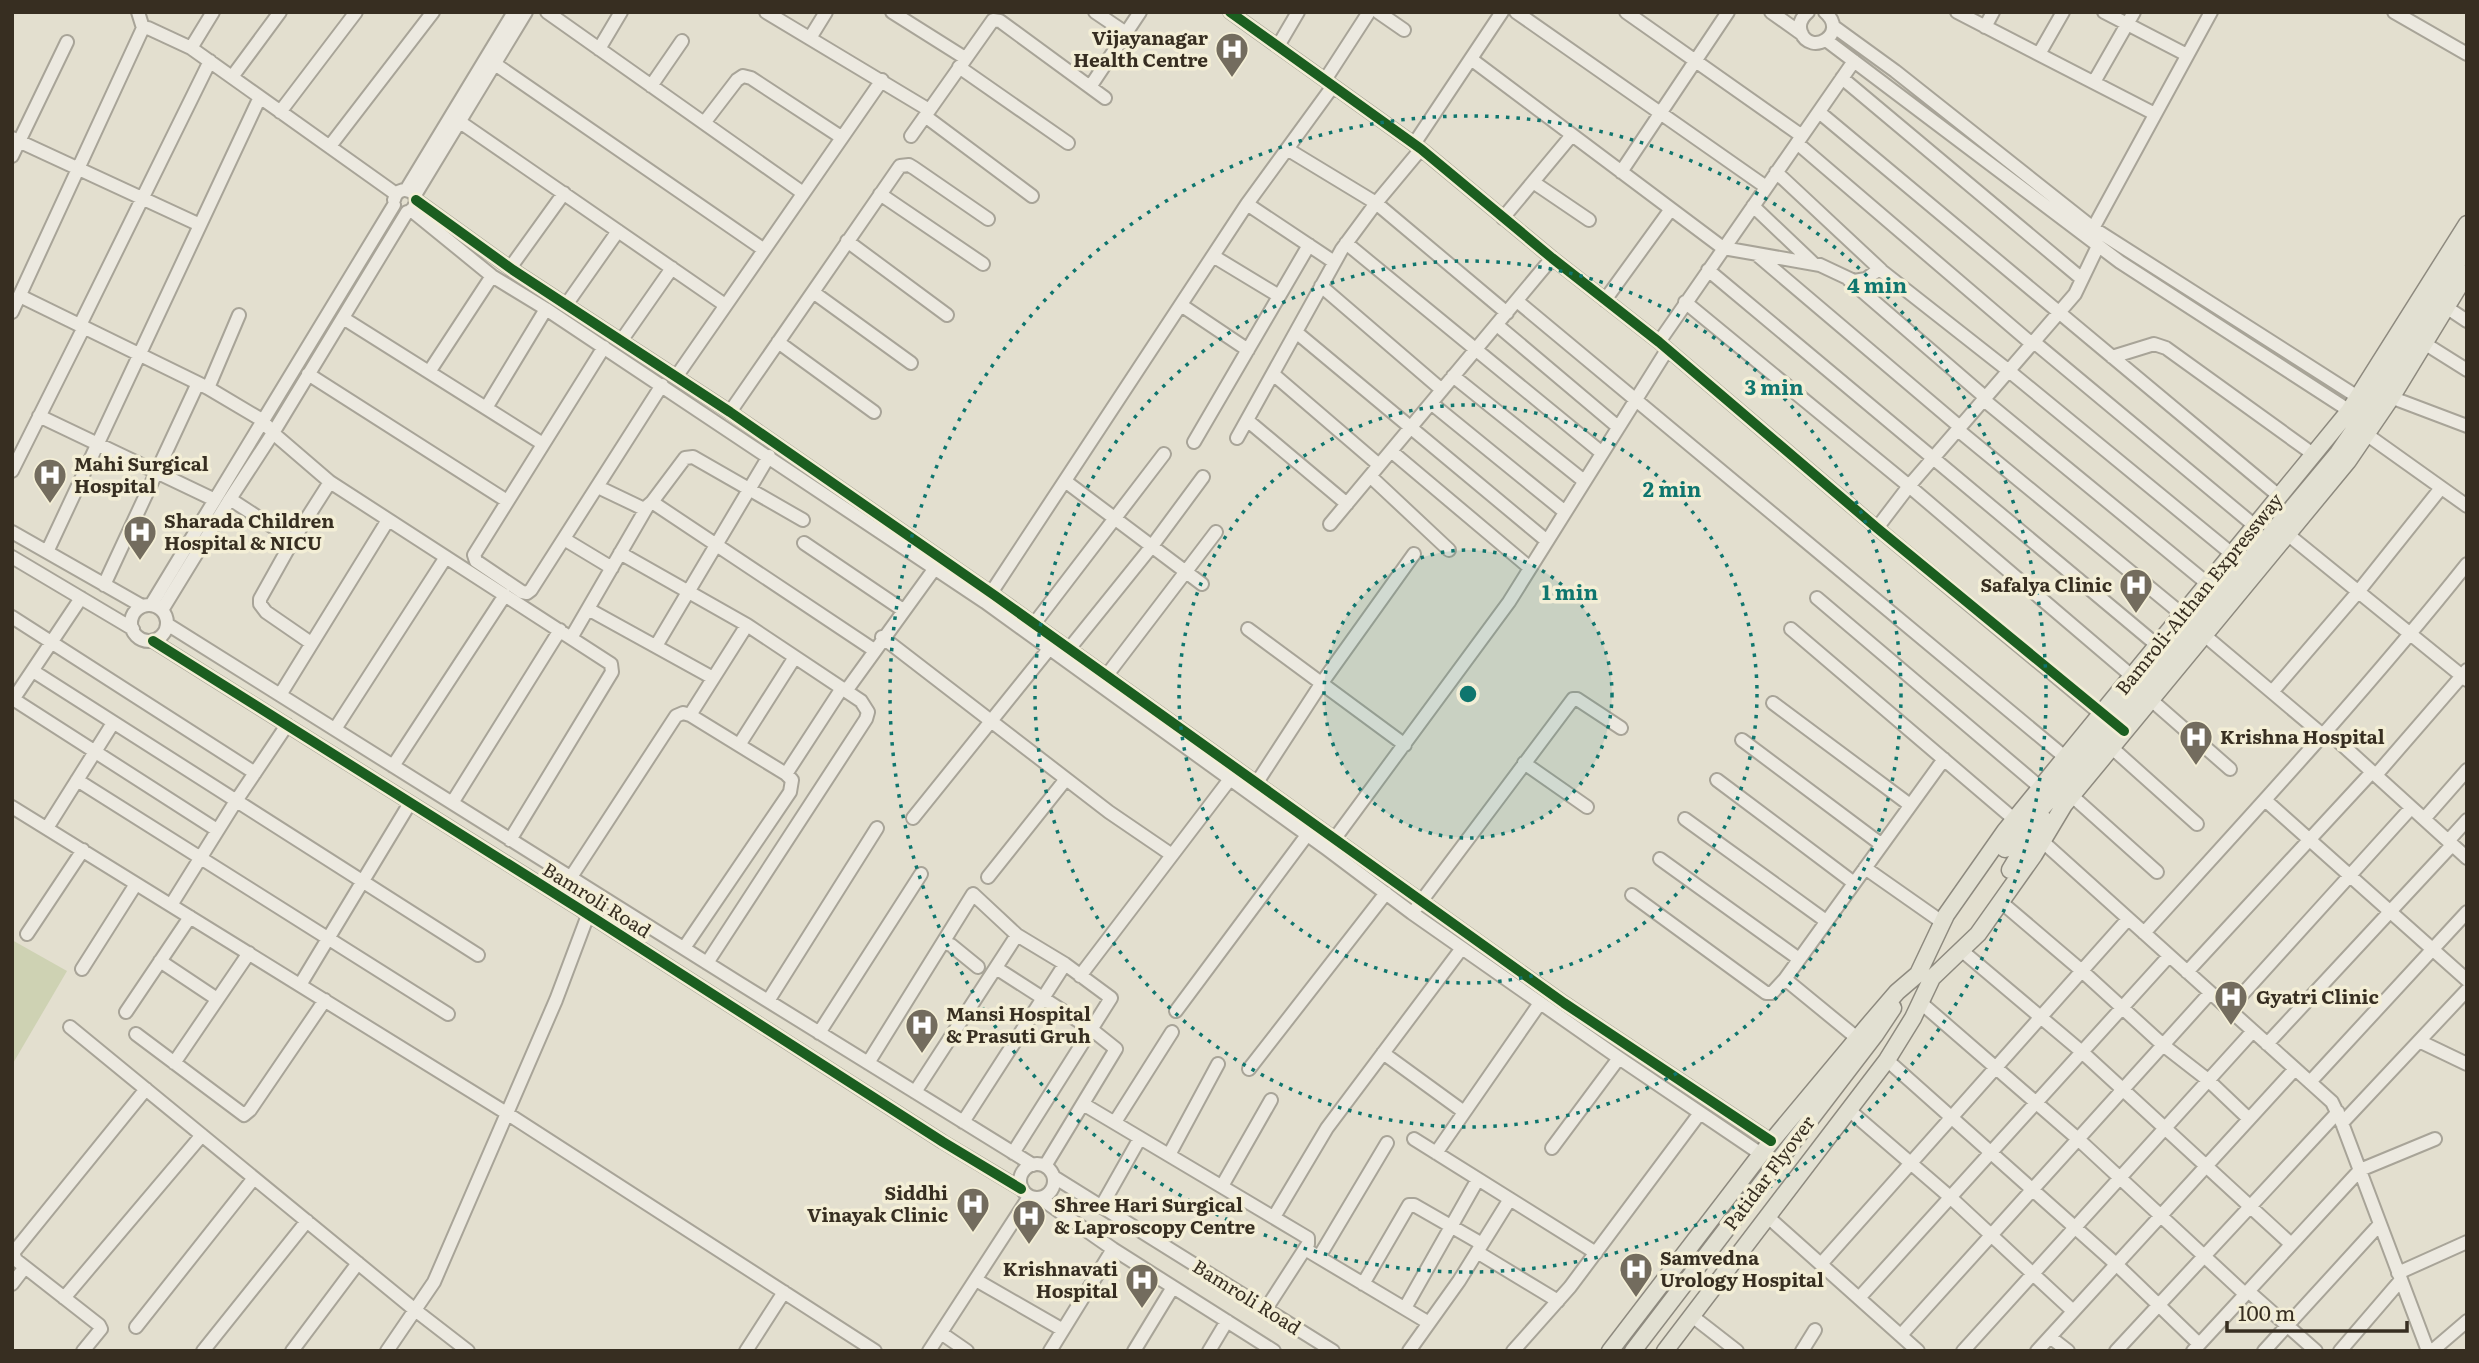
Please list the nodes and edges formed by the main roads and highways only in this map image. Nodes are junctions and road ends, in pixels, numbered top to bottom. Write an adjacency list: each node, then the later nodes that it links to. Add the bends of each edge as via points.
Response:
1 (2467, 224): 4 (main road, Bamroli-Althan Expressway)
2 (2467, 246): 3 (main road)
3 (2463, 263): 4 (main road, Bamroli-Althan Expressway); 4 (main road, via 2446,307 2424,343)
4 (2366, 410): 5 (main road, Bamroli-Althan Expressway, via 2338,453); 5 (main road, Bamroli-Althan Expressway, via 2313,454 2208,583 2133,677); 5 (main road, via 2348,461 2150,699)
5 (2112, 723): 6 (main road, Bamroli-Althan Expressway); 6 (main road, Bamroli-Althan Expressway, via 2066,758); 7 (main road, via 2111,747 2071,795 1978,934)
6 (2047, 792): 7 (main road, via 1960,911 1929,961); 7 (main road, Bamroli-Althan Expressway, via 2015,820 1942,922)
7 (1925, 976): 8 (main road, Bamroli-Althan Expressway); 9 (main road, Patidar Flyover, via 1913,1018)
8 (1897, 992): 9 (main road, Patidar Flyover); 10 (main road, Bamroli-Althan Expressway, via 1766,1148)
9 (1883, 1048): 11 (main road, Patidar Flyover); 12 (main road, Patidar Flyover); 13 (main road, via 1849,1110)
10 (1610, 1351)
11 (1633, 1351)
12 (1652, 1351)
13 (1665, 1351)

